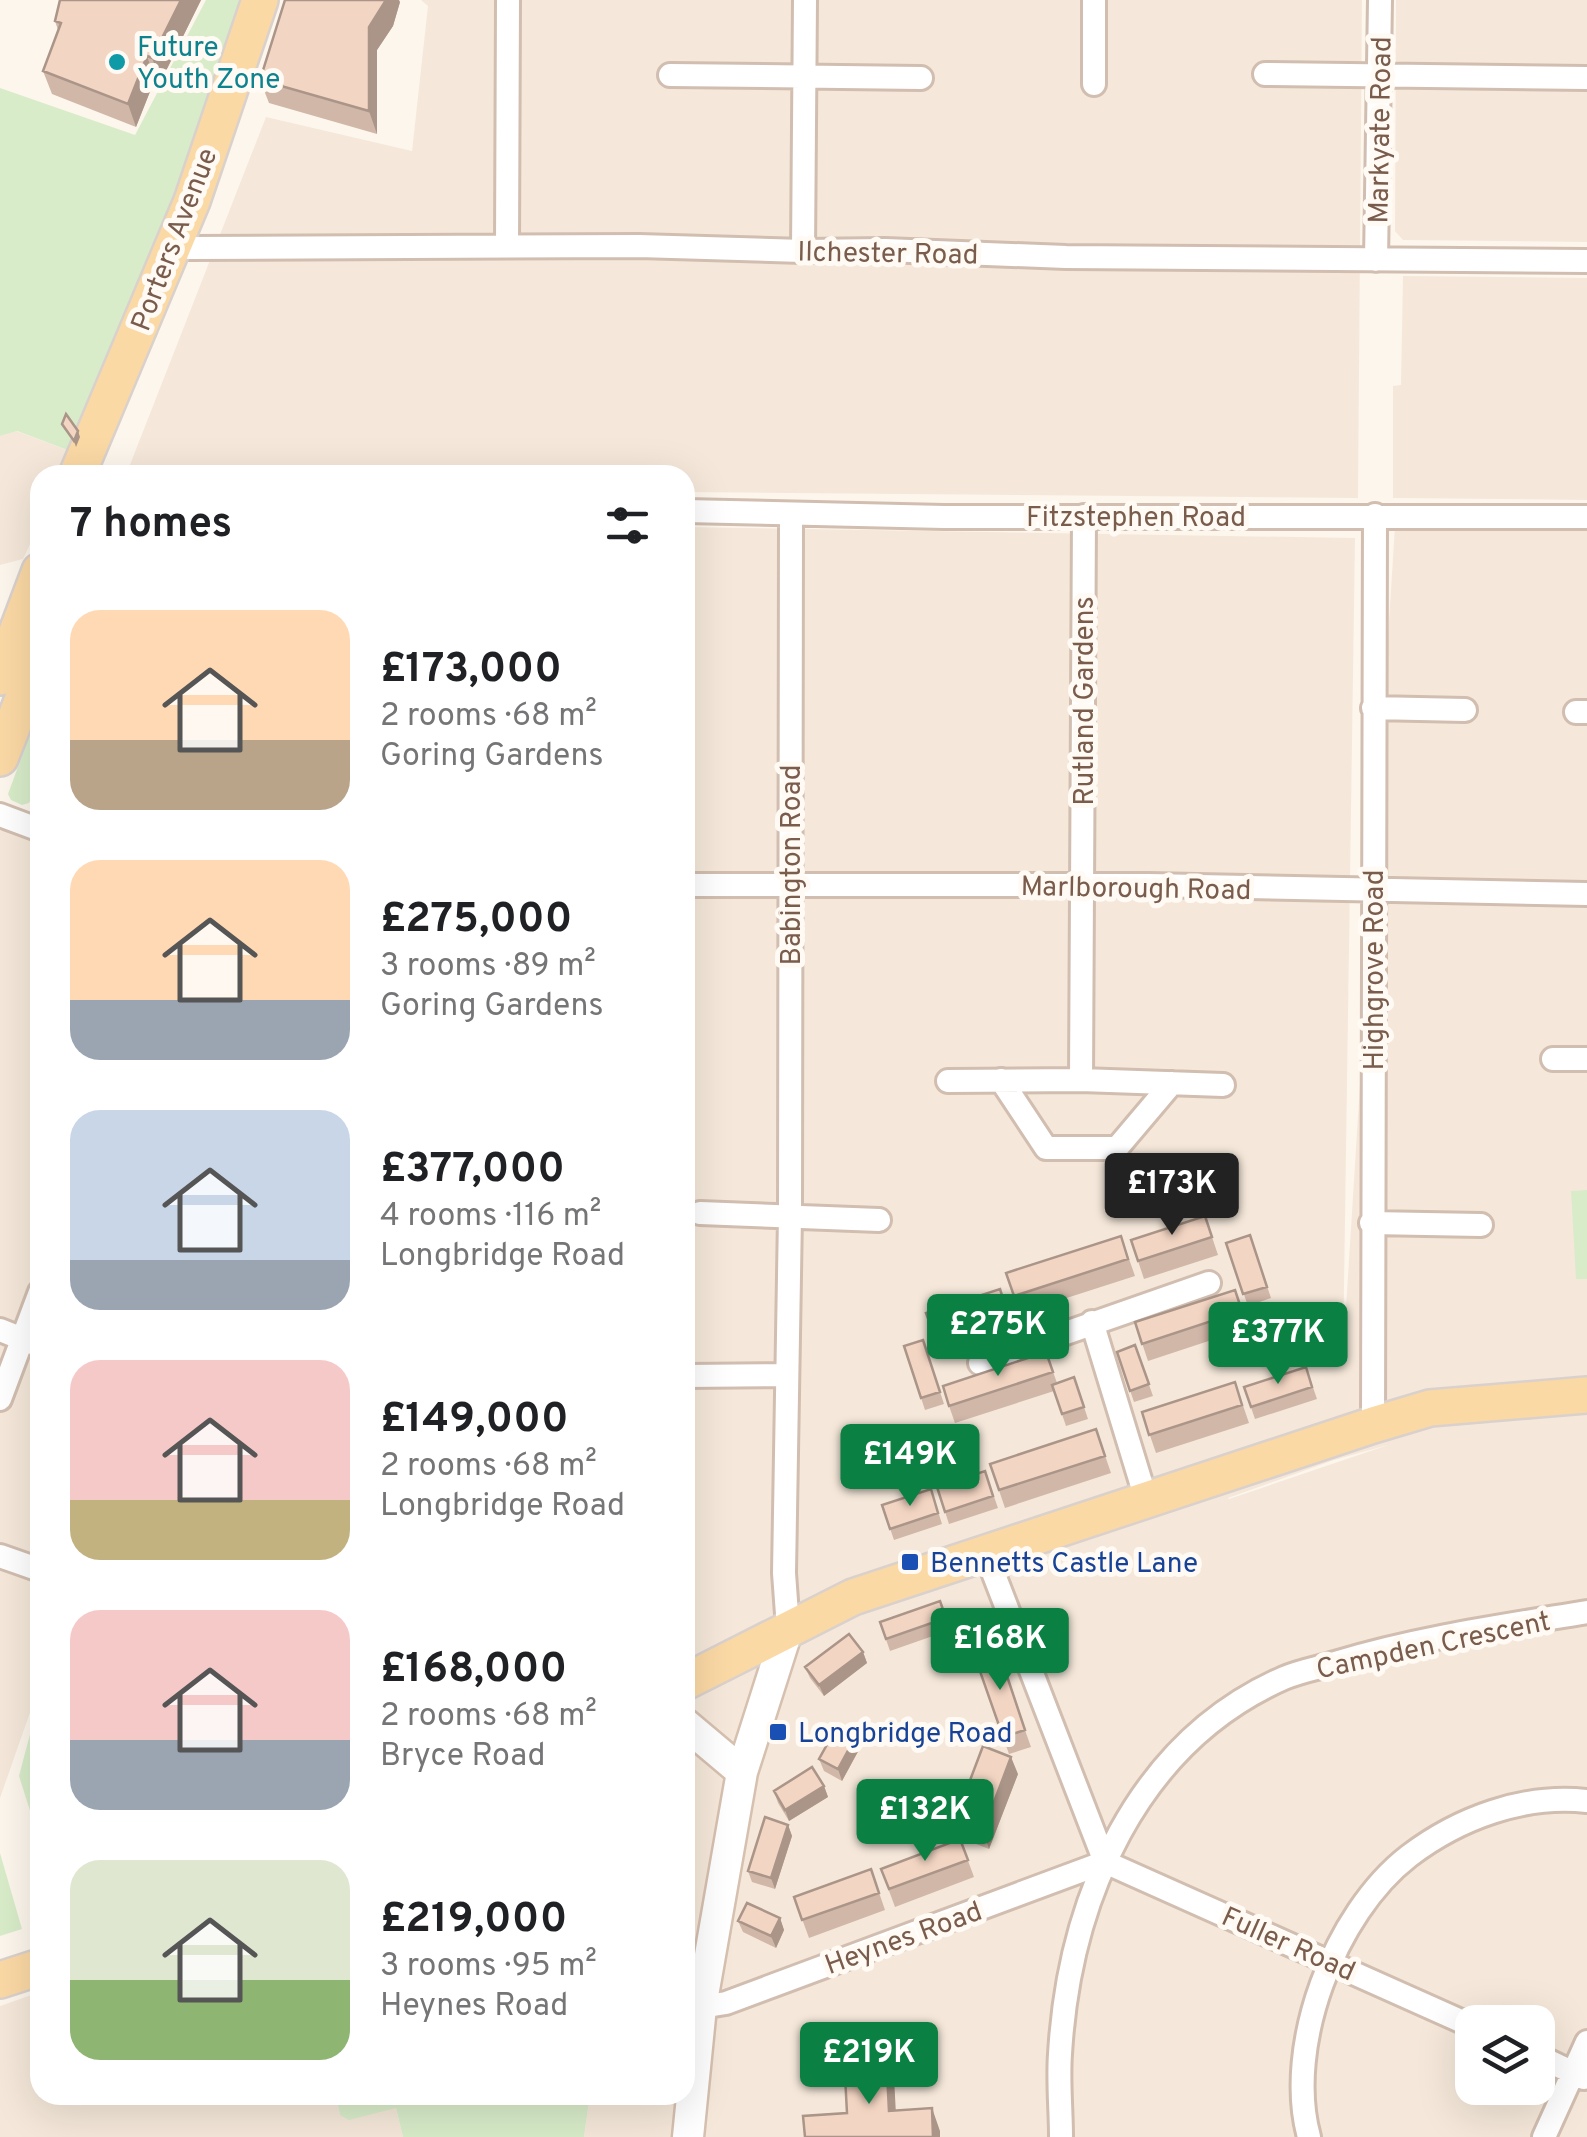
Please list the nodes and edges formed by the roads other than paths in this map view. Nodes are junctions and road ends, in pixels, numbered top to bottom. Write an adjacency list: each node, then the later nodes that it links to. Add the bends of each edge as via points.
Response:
1 (260, 0): 19 (main road, Porters Avenue, via 192,201)
2 (286, 0): 15 (main road, Porters Avenue)
3 (508, 0): 14 (street)
4 (805, 0): 10 (street)
5 (1094, 0): 13 (street)
6 (1380, 0): 9 (street, Markyate Road)
7 (670, 74): 10 (street)
8 (1265, 74): 9 (street)
9 (1381, 74): 12 (street); 17 (street, Markyate Road)
10 (804, 78): 11 (street); 16 (street)
11 (921, 78)
12 (1587, 78)
13 (1094, 84)
14 (507, 245): 15 (street, Ilchester Road); 16 (street, Ilchester Road)
15 (189, 248): 20 (main road, Porters Avenue)
16 (803, 251): 17 (street, Ilchester Road)
17 (1376, 260): 18 (street, Ilchester Road)
18 (1587, 261)
19 (81, 465)
20 (108, 465)
21 (695, 511): 22 (street, Fitzstephen Road)
22 (791, 515): 24 (street, Fitzstephen Road); 35 (street, Babington Road)
23 (1375, 515): 24 (street, Fitzstephen Road); 25 (street, Fitzstephen Road); 28 (street, Highgrove Road)
24 (1084, 516): 34 (street, Rutland Gardens)
25 (1587, 516)
26 (30, 609): 27 (main road)
27 (15, 668): 30 (main road)
28 (1372, 708): 29 (street); 36 (street, Highgrove Road)
29 (1465, 710)
30 (0, 758)
31 (0, 815): 32 (street)
32 (30, 826)
33 (695, 885): 35 (street, Marlborough Road)
34 (1083, 885): 35 (street, Marlborough Road); 36 (street, Marlborough Road); 42 (street, Rutland Gardens)
35 (790, 886): 46 (street, Babington Road)
36 (1373, 891): 37 (street, Marlborough Road); 48 (street, Highgrove Road)
37 (1587, 894)
38 (1553, 1058): 39 (street)
39 (1587, 1059)
40 (948, 1080): 41 (street)
41 (1002, 1080): 42 (street); 43 (street, via 1046,1148 1117,1148)
42 (1081, 1080): 43 (street)
43 (1172, 1083): 44 (street)
44 (1223, 1084)
45 (700, 1213): 46 (street)
46 (790, 1216): 47 (street); 56 (street, Babington Road)
47 (880, 1220)
48 (1372, 1223): 49 (street); 60 (street, Highgrove Road)
49 (1481, 1225)
50 (1208, 1282): 51 (street)
51 (1092, 1322): 55 (street); 61 (street)
52 (0, 1330): 53 (street)
53 (30, 1342)
54 (30, 1344): 59 (street)
55 (980, 1362)
56 (787, 1375): 57 (street); 66 (street, Babington Road)
57 (695, 1376)
58 (1587, 1395): 60 (main road, via 1430,1408)
59 (0, 1399)
60 (1373, 1426): 61 (main road)
61 (1146, 1500): 62 (main road)
62 (986, 1554): 66 (main road, via 853,1597); 71 (street)
63 (0, 1556): 64 (street)
64 (30, 1566)
65 (1587, 1612): 71 (street, Campden Crescent, via 1459,1632 1286,1677 1207,1724 1172,1756)
66 (788, 1628): 67 (main road); 69 (main road)
67 (695, 1677)
68 (695, 1732): 69 (main road)
69 (742, 1772): 75 (main road)
70 (1587, 1801): 72 (street, via 1498,1809 1449,1830 1378,1888)
71 (1105, 1862): 72 (street, Fuller Road); 75 (street, Heynes Road); 83 (street, Campden Crescent, via 1072,1958 1060,2054)
72 (1332, 1962): 76 (street, Fuller Road); 84 (street, via 1304,2056)
73 (30, 1970): 74 (main road)
74 (0, 1980)
75 (701, 2007): 79 (main road)
76 (1455, 2018)
77 (1587, 2042): 80 (street)
78 (1555, 2064): 80 (street)
79 (695, 2067)
80 (1580, 2076): 85 (street)
81 (691, 2105): 82 (main road)
82 (688, 2137)
83 (1061, 2137)
84 (1309, 2137)
85 (1544, 2137)

